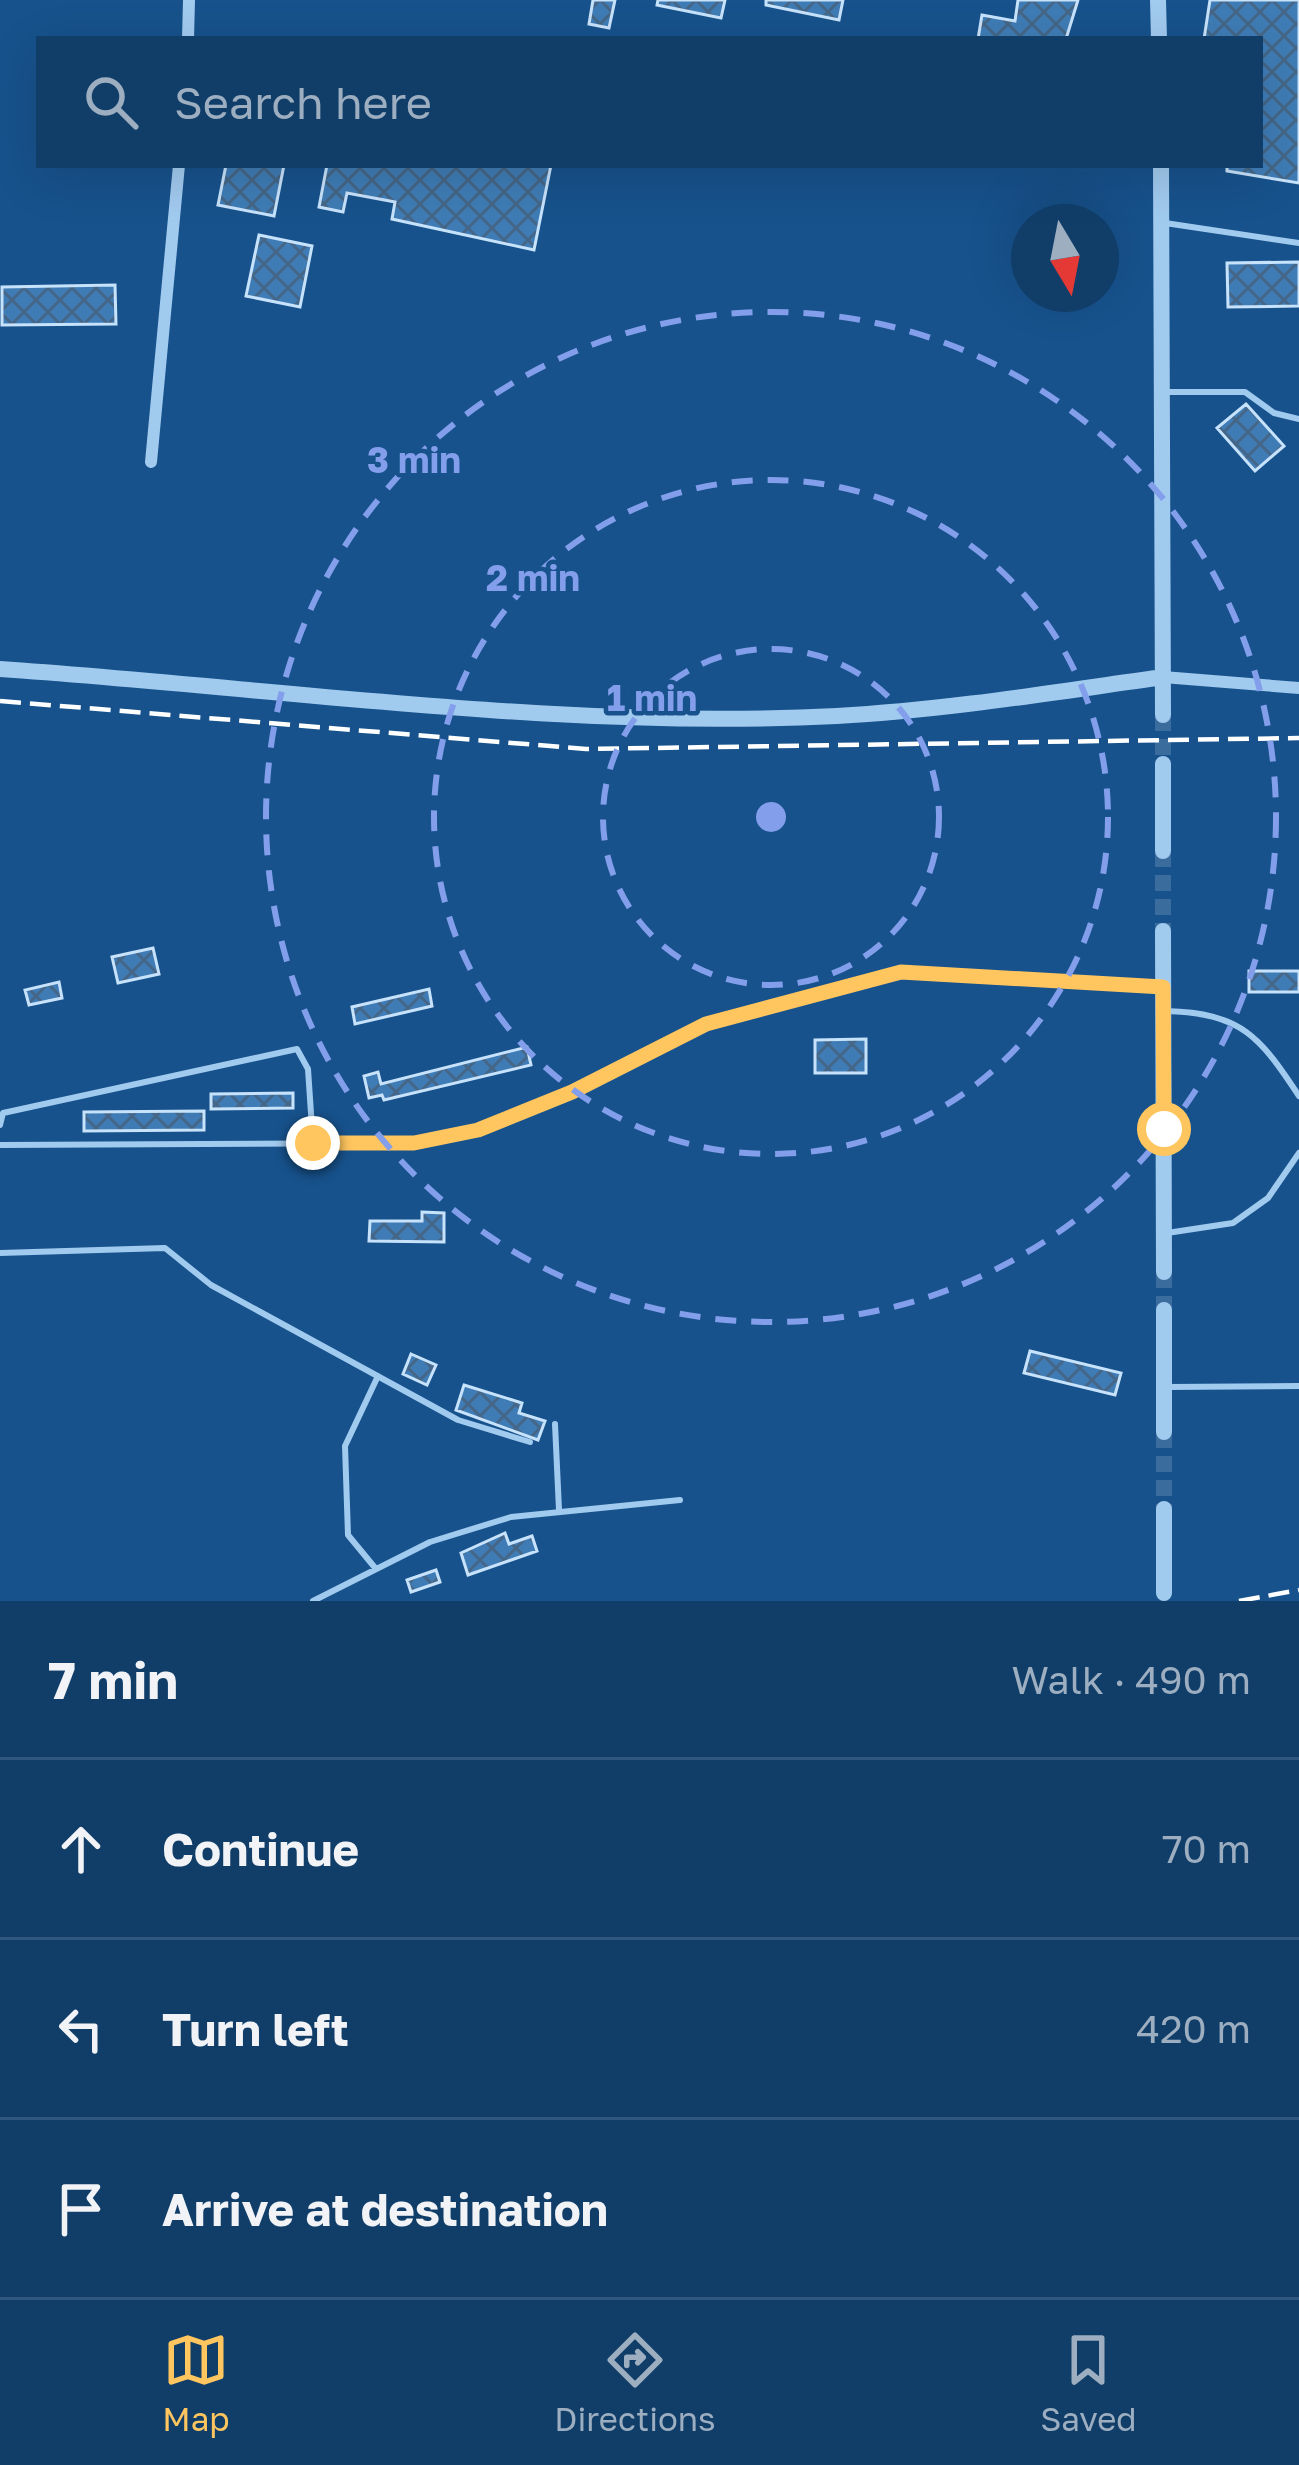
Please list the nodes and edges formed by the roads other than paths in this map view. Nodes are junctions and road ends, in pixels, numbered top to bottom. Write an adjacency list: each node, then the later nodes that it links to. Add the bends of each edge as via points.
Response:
1 (189, 0): 3 (street)
2 (1158, 0): 4 (street)
3 (188, 36)
4 (1159, 36)
5 (179, 168): 11 (street)
6 (1161, 168): 7 (street)
7 (1162, 223): 8 (lane); 9 (street)
8 (1299, 244)
9 (1163, 392): 10 (lane, via 1245,392); 13 (street)
10 (1299, 419)
11 (152, 462)
12 (0, 669): 13 (street, via 560,715 687,718 839,716)
13 (1163, 677): 14 (street); 15 (street)
14 (1299, 688)
15 (1163, 715)
16 (1163, 764): 17 (street)
17 (1163, 851)
18 (1163, 931): 19 (street)
19 (1163, 987): 20 (street); 23 (lane, via 901,972 706,1024 478,1130 414,1143)
20 (1164, 1011): 21 (lane, via 1227,1019 1264,1042); 26 (street)
21 (1299, 1096)
22 (0, 1125): 23 (lane, via 3,1113 297,1049 308,1069)
23 (313, 1143): 24 (lane)
24 (0, 1145)
25 (1299, 1153): 26 (lane, via 1268,1198 1233,1223)
26 (1164, 1233): 28 (street)
27 (0, 1253): 30 (lane, via 165,1248 211,1285)
28 (1164, 1272)
29 (1164, 1310): 32 (street)
30 (378, 1376): 35 (lane, via 458,1420); 39 (lane, via 345,1446 348,1535)
31 (1299, 1386): 32 (lane)
32 (1164, 1387): 34 (street)
33 (555, 1424): 37 (lane)
34 (1164, 1432)
35 (530, 1442)
36 (680, 1500): 37 (lane)
37 (559, 1510): 39 (lane, via 430,1542)
38 (1164, 1510): 40 (street)
39 (376, 1569): 41 (lane)
40 (1164, 1593)
41 (313, 1601)

